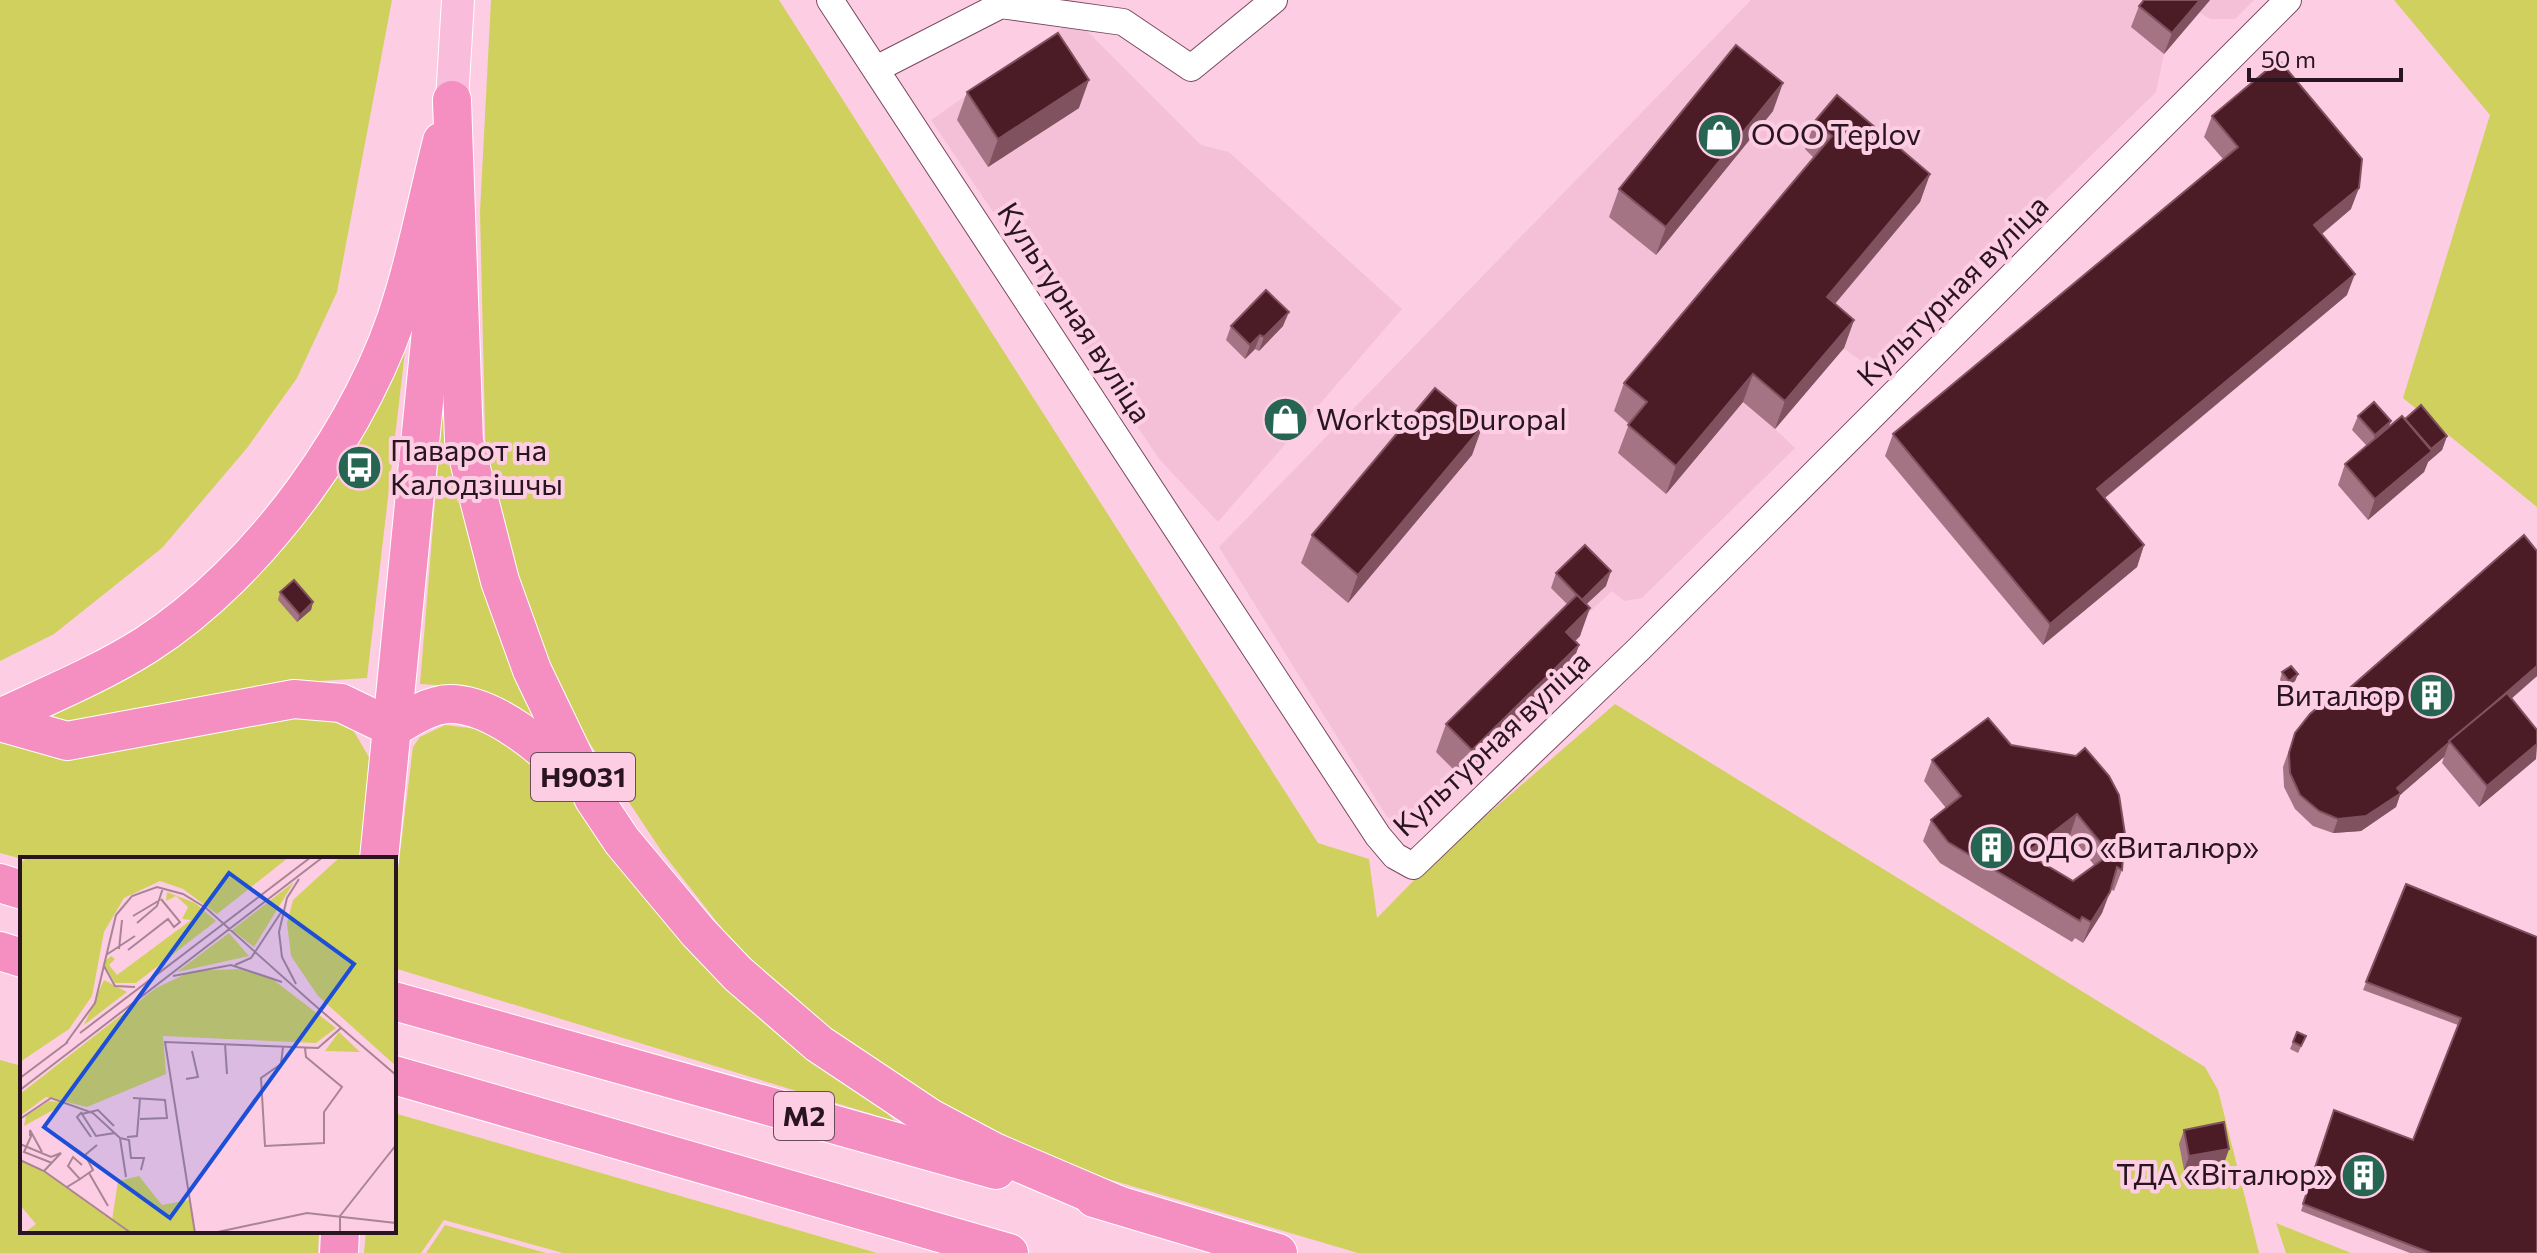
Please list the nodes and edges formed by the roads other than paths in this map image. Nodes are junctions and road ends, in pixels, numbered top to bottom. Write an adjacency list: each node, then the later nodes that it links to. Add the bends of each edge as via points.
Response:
1 (458, 0): 6 (main road, Н9031)
2 (830, 0): 5 (street, Культурная вуліца)
3 (1274, 0): 5 (street, via 1191,68 1123,22 1001,5)
4 (2288, 0): 5 (street, Культурная вуліца, via 1650,638 1413,866 1395,856 1378,836)
5 (876, 69)
6 (452, 100): 7 (highway, Н9031, via 404,297 364,391 297,500 202,600 147,644); 8 (highway, Н9031); 9 (highway, Н9031, via 464,441 500,581 532,670)
7 (0, 720): 8 (highway, Н9031, via 67,741 294,699 341,703)
8 (393, 728): 9 (highway, Н9031, via 449,704 477,709 554,757); 10 (highway, Н9031)
9 (594, 799): 17 (highway, Н9031, via 698,932 819,1044 930,1118)
10 (379, 857)
11 (0, 883): 12 (highway)
12 (20, 889)
13 (0, 951): 14 (highway)
14 (20, 957)
15 (396, 1002): 17 (highway, М2)
16 (396, 1076): 20 (highway, М2)
17 (1118, 1205): 21 (highway, М2)
18 (340, 1233): 19 (highway)
19 (339, 1253)
20 (1009, 1253)
21 (1278, 1253)

